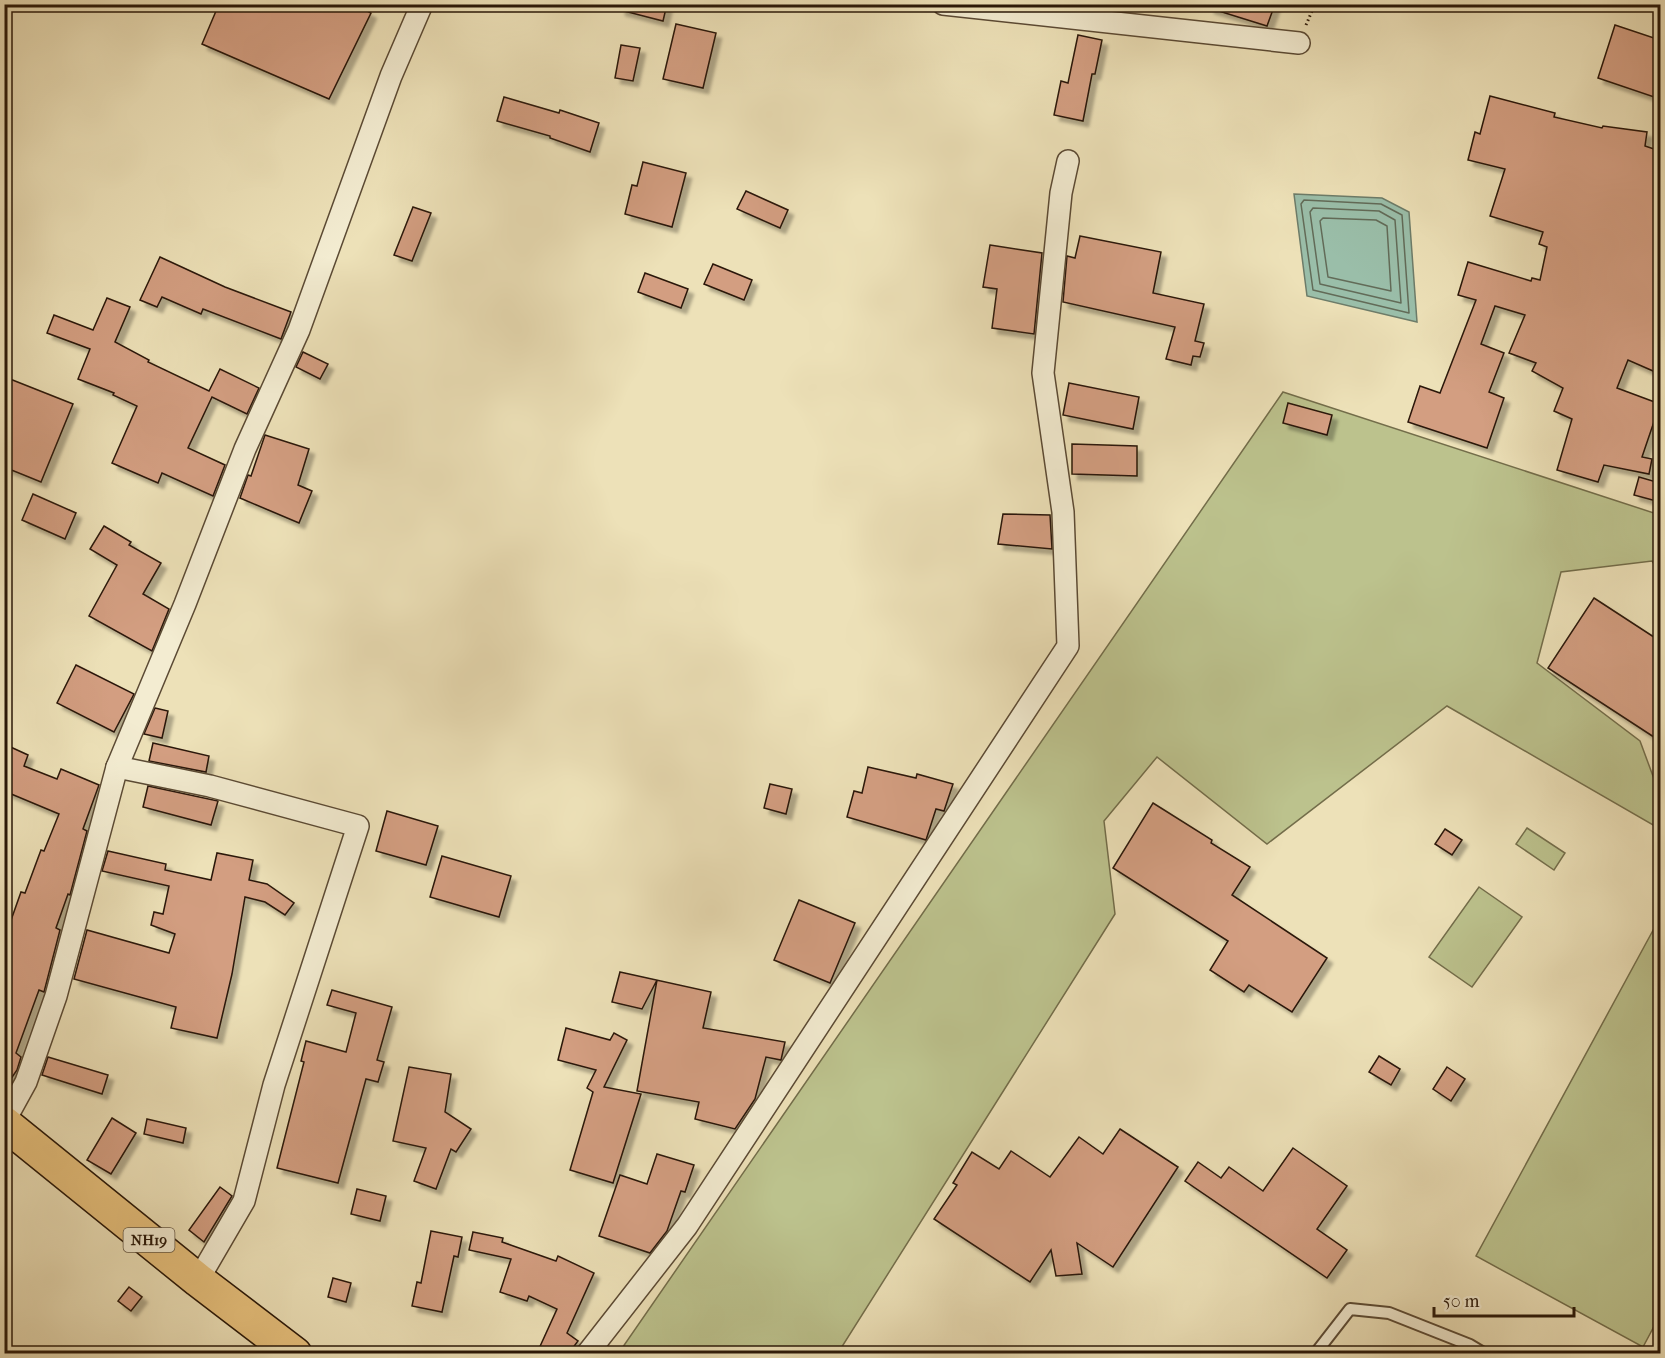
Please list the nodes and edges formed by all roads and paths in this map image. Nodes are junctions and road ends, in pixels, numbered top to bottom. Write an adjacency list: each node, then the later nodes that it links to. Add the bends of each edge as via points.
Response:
1 (422, 4): 5 (street, via 391,76 299,330 245,449)
2 (943, 4): 3 (street)
3 (1299, 43)
4 (1068, 161): 9 (street, via 1061,193 1043,374 1063,512 1068,646 687,1226)
5 (117, 767): 6 (street, via 56,996 27,1082); 7 (street, via 210,786 358,826 274,1085 244,1201)
6 (4, 1123): 7 (highway, NH19)
7 (198, 1280): 8 (highway, NH19)
8 (295, 1353)
9 (587, 1353)
10 (1315, 1353): 11 (lane, via 1350,1309 1389,1313)
11 (1485, 1353)

